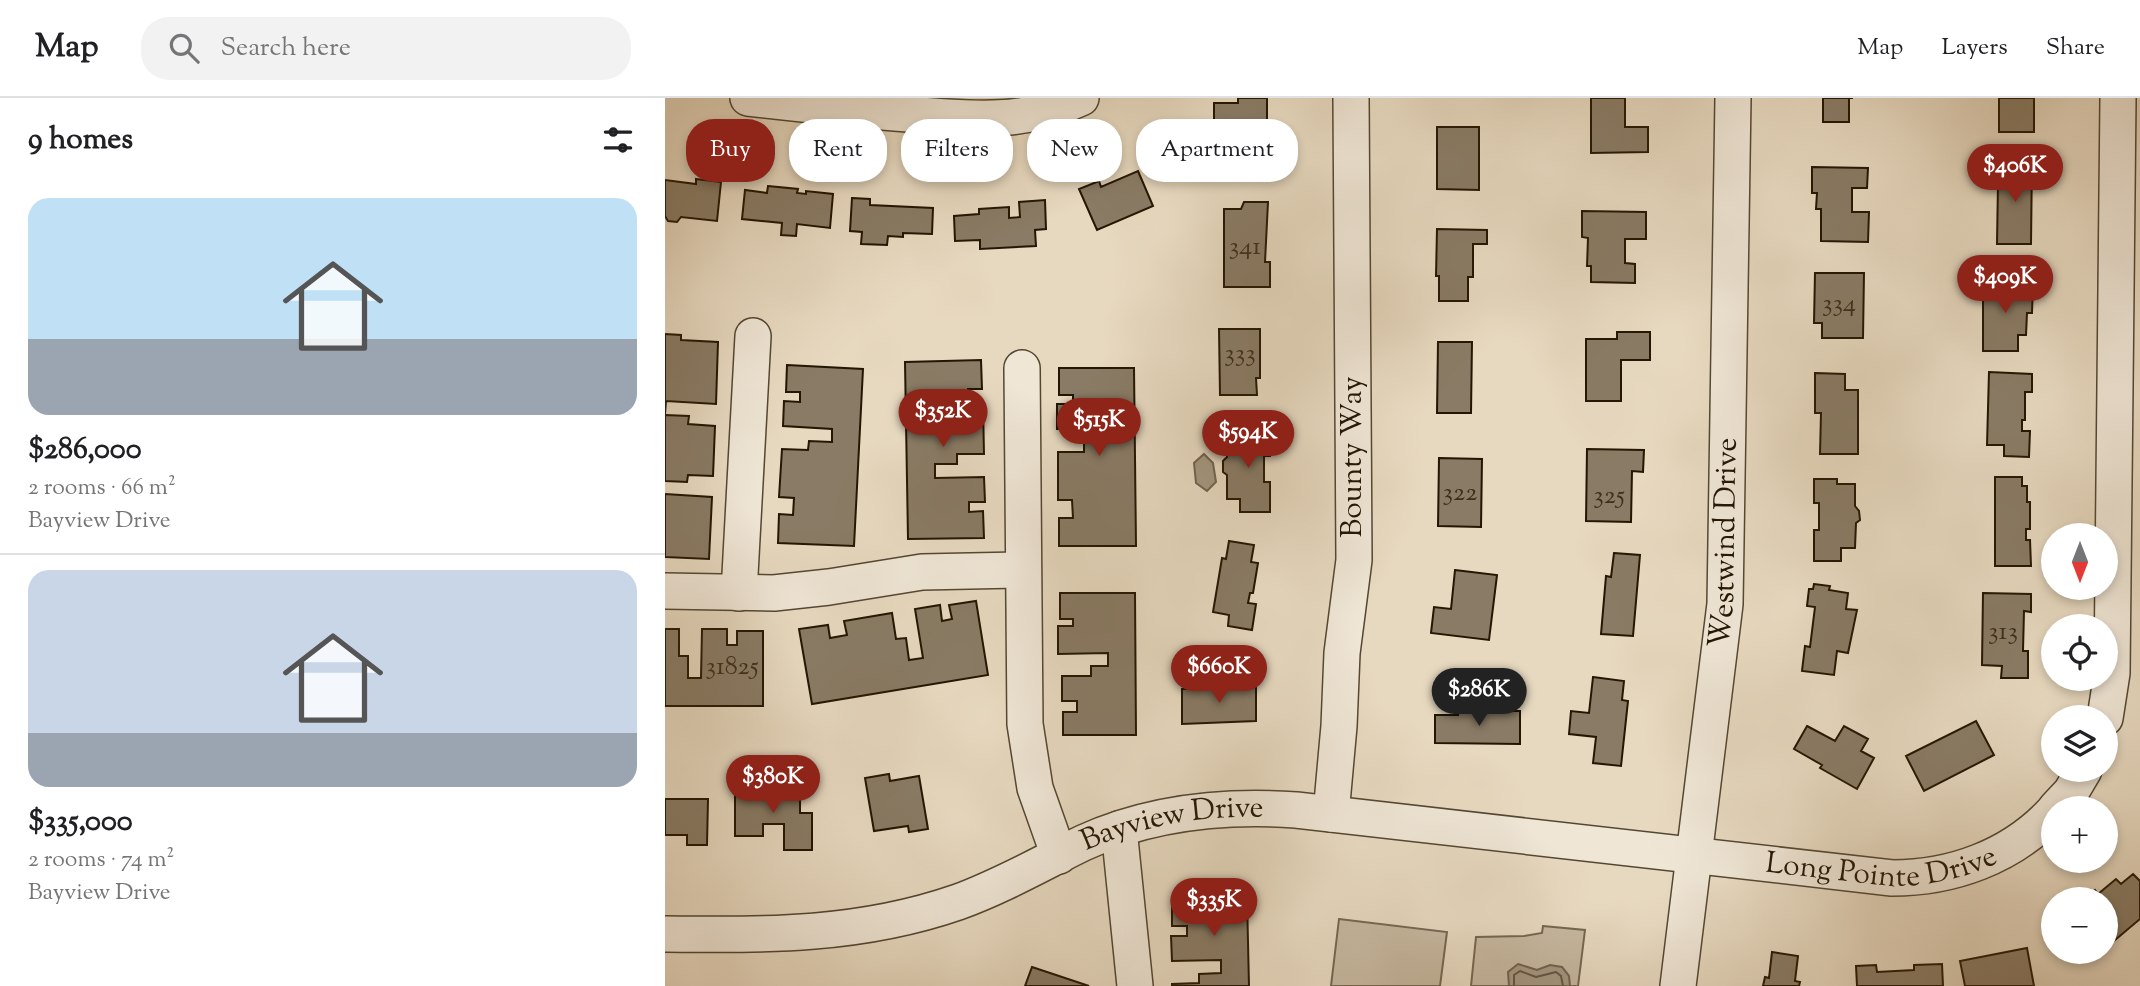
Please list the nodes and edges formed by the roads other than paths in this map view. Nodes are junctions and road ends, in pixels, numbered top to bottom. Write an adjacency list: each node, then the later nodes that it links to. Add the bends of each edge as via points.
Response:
1 (748, 98): 6 (street)
2 (1081, 98): 6 (street, via 1048,111 1006,119 964,119)
3 (1351, 98): 13 (street, Bounty Way, via 1354,560 1344,631)
4 (1733, 98): 17 (street, Westwind Drive, via 1725,604)
5 (2118, 98): 12 (street, via 2112,673)
6 (918, 106)
7 (753, 336): 11 (street)
8 (1022, 368): 9 (street)
9 (1022, 570): 11 (street, via 922,572 796,591); 16 (street, via 1025,731 1035,788)
10 (665, 591): 11 (street)
11 (740, 593)
12 (2107, 705)
13 (1331, 814): 15 (street, Bayview Drive, via 1224,808); 17 (street, Bayview Drive)
14 (2041, 821): 17 (street, Long Pointe Drive, via 1999,854 1956,871 1910,878)
15 (1119, 829): 16 (street, Bayview Drive); 19 (street)
16 (1059, 856): 18 (street, Bayview Drive, via 958,902 859,927 809,933)
17 (1695, 856): 20 (street, Westwind Drive)
18 (665, 934)
19 (1135, 986)
20 (1678, 986)

